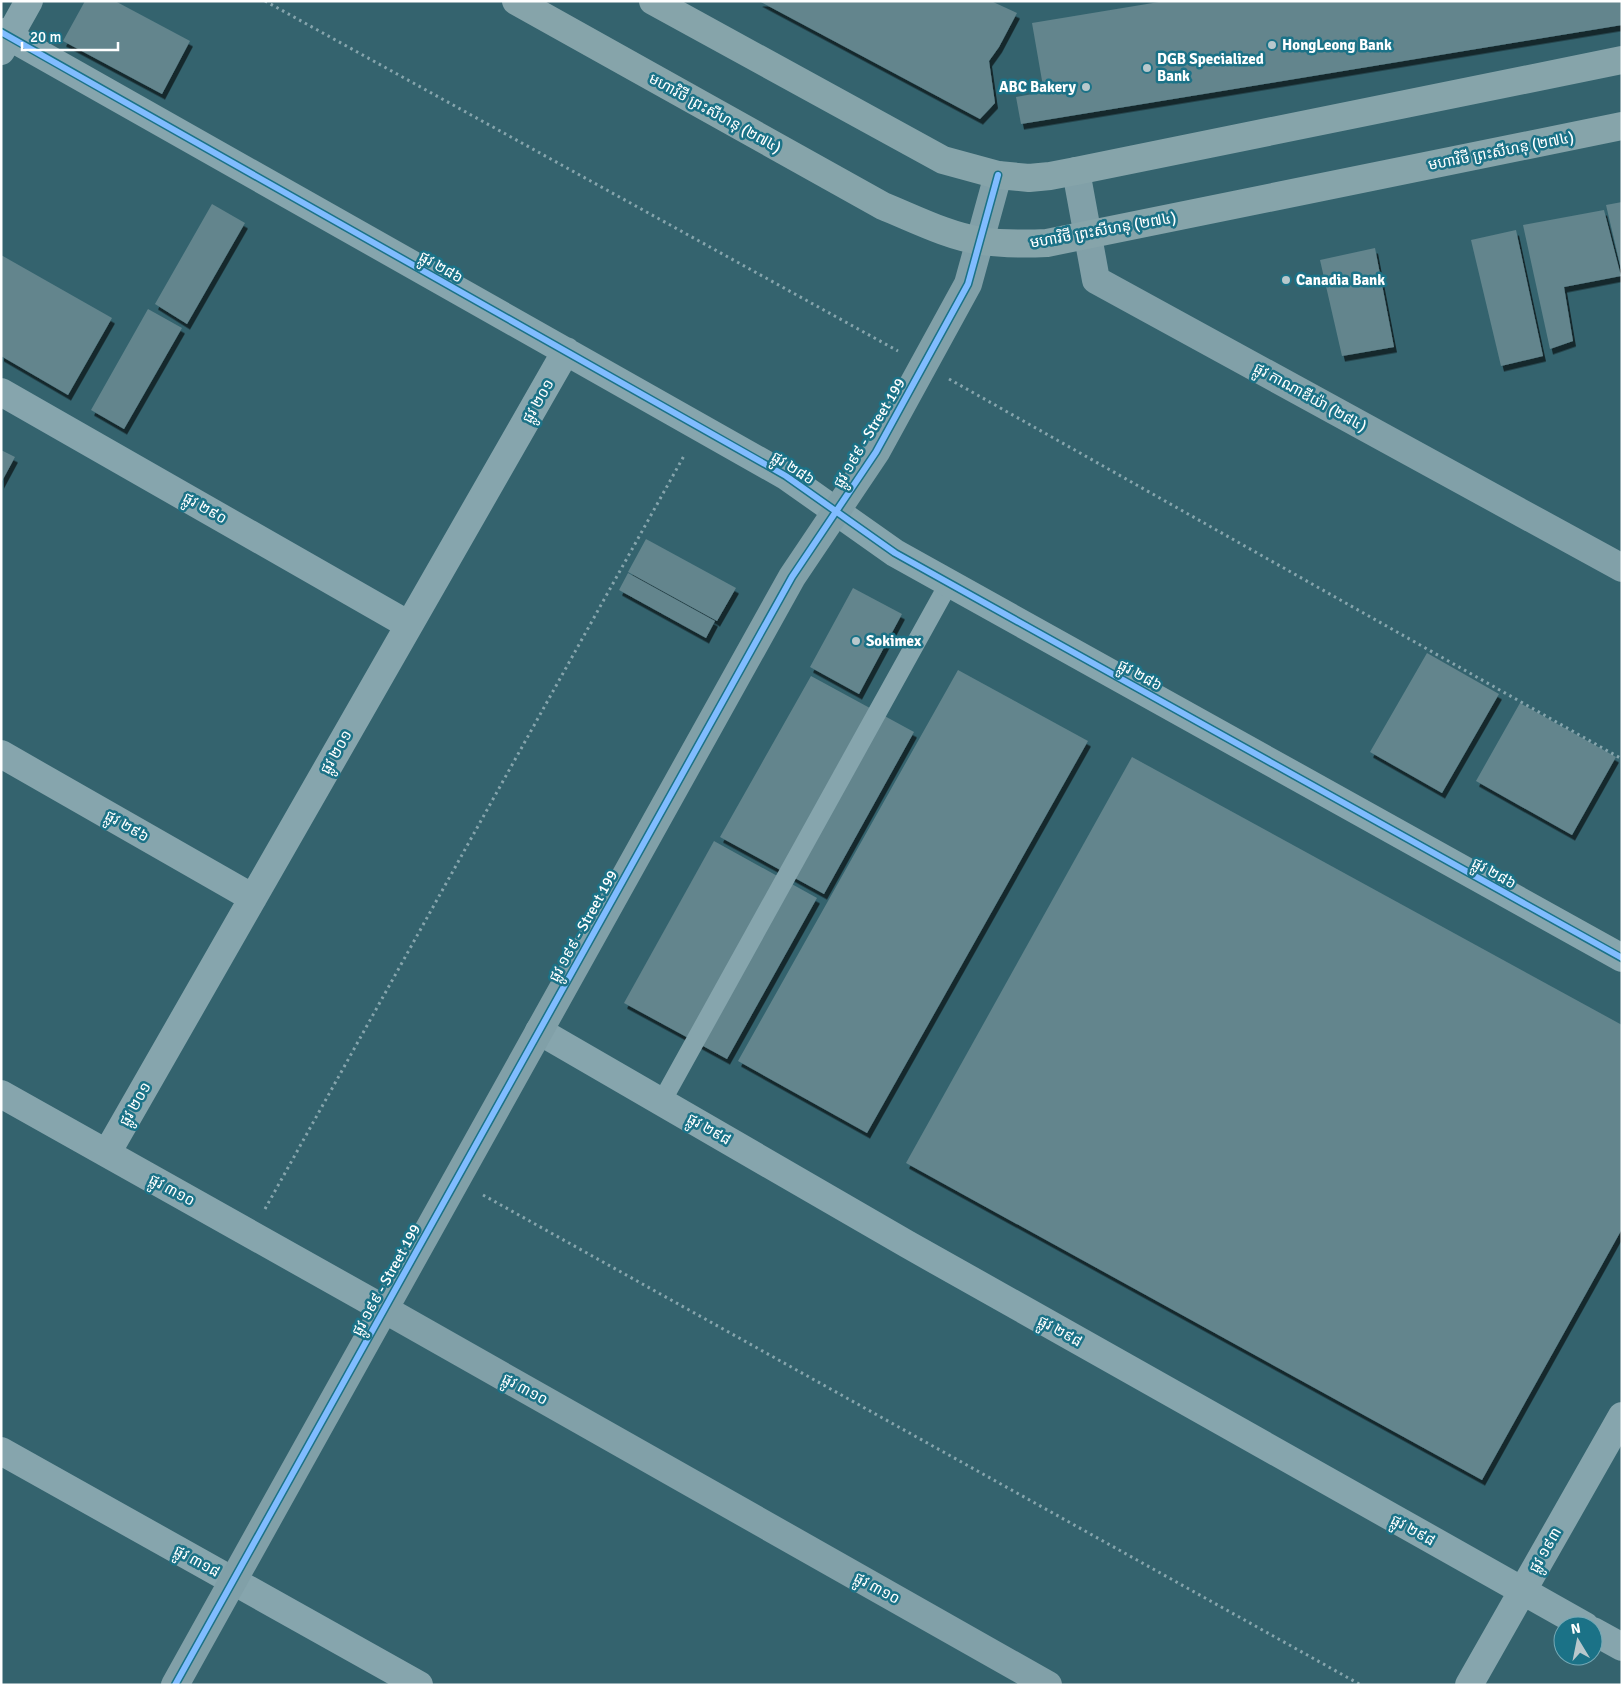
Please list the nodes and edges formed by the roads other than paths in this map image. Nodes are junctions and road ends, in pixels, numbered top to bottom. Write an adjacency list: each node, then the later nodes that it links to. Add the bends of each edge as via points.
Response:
1 (29, 1): 4 (street)
2 (516, 1): 10 (main road, មហាវិថី ព្រះសីហនុ (២៧៤), via 883,206 931,226)
3 (653, 1): 8 (main road, via 943,160)
4 (4, 40): 11 (street, ផ្លូវ ២៨៦)
5 (1622, 60): 7 (main road)
6 (1622, 126): 9 (main road, មហាវិថី ព្រះសីហនុ (២៧៤))
7 (1076, 171): 8 (main road, via 1029,178); 9 (street, ផ្លូវ កាណាឌីយ៉ា (២៨៤))
8 (998, 175): 10 (street, ផ្លូវ ១៩៩ - Street 199)
9 (1088, 235): 10 (main road, មហាវិថី ព្រះសីហនុ (២៧៤), via 1047,243); 14 (street, ផ្លូវ កាណាឌីយ៉ា (២៨៤), via 1096,280)
10 (980, 240): 13 (street, ផ្លូវ ១៩៩ - Street 199, via 968,284 876,452)
11 (566, 351): 13 (street, ផ្លូវ ២៨៦, via 786,476); 16 (street, ផ្លូវ ២០១)
12 (1, 392): 16 (street, ផ្លូវ ២៩០)
13 (836, 513): 15 (street, ផ្លូវ ២៨៦, via 895,553); 20 (street, ផ្លូវ ១៩៩ - Street 199, via 792,577)
14 (1622, 568)
15 (949, 583): 19 (street, ផ្លូវ ២៨៦); 22 (lane)
16 (409, 625): 18 (street, ផ្លូវ ២០១)
17 (1, 754): 18 (street, ផ្លូវ ២៩៦)
18 (253, 898): 23 (street, ផ្លូវ ២០១)
19 (1622, 958)
20 (539, 1031): 22 (street, ផ្លូវ ២៩៨); 24 (street, ផ្លូវ ១៩៩ - Street 199)
21 (1, 1094): 23 (street, ផ្លូវ ៣១០)
22 (662, 1101): 28 (street, ផ្លូវ ២៩៨, via 907,1244)
23 (107, 1153): 24 (street, ផ្លូវ ៣១០)
24 (384, 1309): 27 (street, ផ្លូវ ១៩៩ - Street 199); 34 (street, ផ្លូវ ៣១០)
25 (1622, 1416): 28 (street, ផ្លូវ ១៩៣)
26 (1, 1451): 27 (street, ផ្លូវ ៣១៨)
27 (233, 1581): 32 (street, ផ្លូវ ១៩៩ - Street 199); 33 (street, ផ្លូវ ៣១៨)
28 (1522, 1591): 29 (street, ផ្លូវ ២៩៨); 35 (street, ផ្លូវ ១៩៣)
29 (1567, 1616)
30 (1603, 1637): 31 (street)
31 (1622, 1647)
32 (175, 1685)
33 (419, 1685)
34 (1048, 1685)
35 (1469, 1685)

